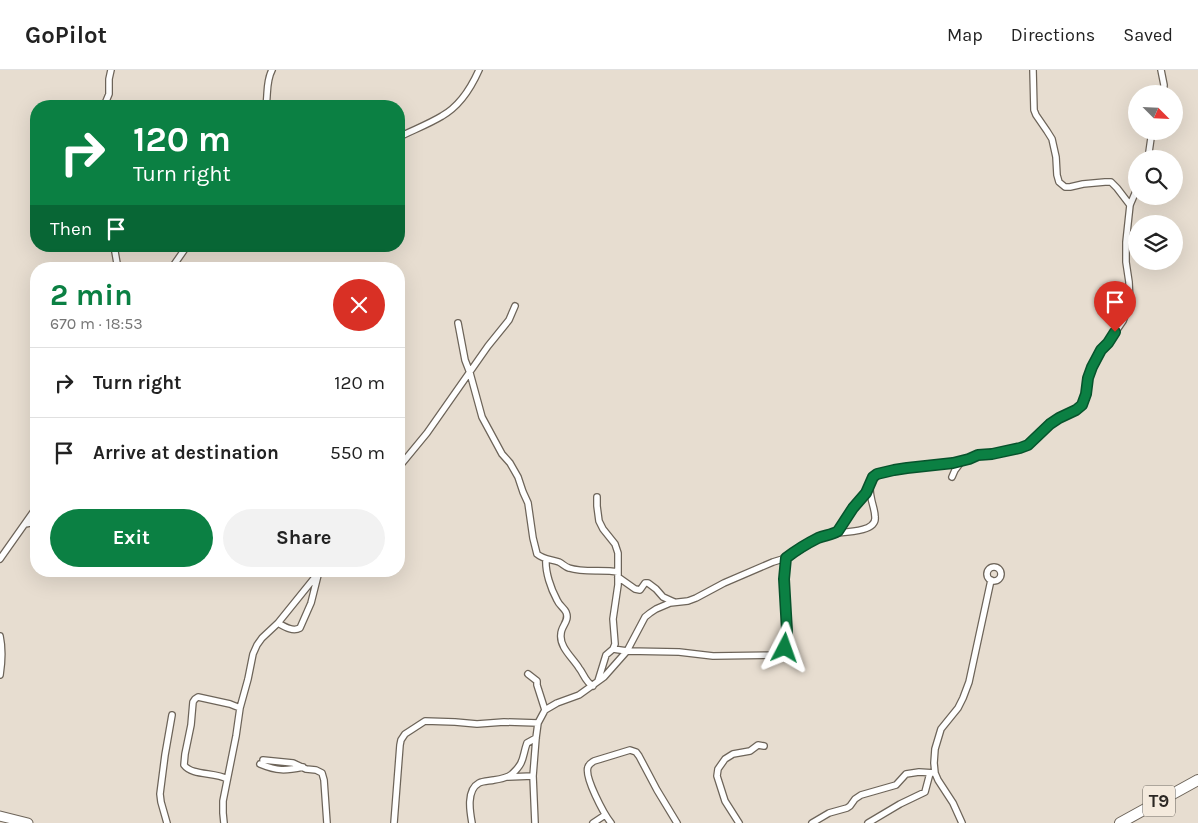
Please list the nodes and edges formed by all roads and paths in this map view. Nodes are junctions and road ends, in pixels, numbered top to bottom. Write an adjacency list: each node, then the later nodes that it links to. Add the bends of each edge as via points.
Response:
1 (111, 70): 7 (street)
2 (272, 70): 8 (street)
3 (479, 70): 9 (street, via 464,96 450,111)
4 (1033, 70): 10 (street, via 1034,110 1052,140 1059,182 1070,187 1111,182)
5 (1161, 70): 6 (street)
6 (1163, 85)
7 (106, 100)
8 (266, 100)
9 (405, 134)
10 (1128, 202)
11 (1130, 205): 16 (street, via 1126,254 1130,303 1123,321 1092,367 1082,405 1050,424 1028,445)
12 (515, 306): 14 (street, via 509,320)
13 (458, 323): 14 (street)
14 (470, 373): 15 (street); 26 (street, via 482,417 518,477 528,503 535,552)
15 (405, 459)
16 (962, 461): 17 (street); 18 (street, via 877,474)
17 (952, 477)
18 (870, 483): 23 (street); 23 (street, via 876,519 873,525)
19 (597, 497): 27 (street, via 599,521 617,551)
20 (30, 517): 22 (street)
21 (30, 523): 22 (street)
22 (25, 524): 25 (street)
23 (835, 533): 24 (street, via 821,537)
24 (786, 558): 31 (street, via 696,598); 35 (street, via 787,631 782,653 713,656)
25 (0, 559)
26 (546, 559): 27 (street, via 567,568 595,572 608,570); 38 (street, via 546,571 557,600 567,614 562,640 587,681)
27 (618, 574): 31 (street, via 635,589 640,590 648,583 663,597); 34 (street)
28 (315, 577): 32 (street)
29 (318, 577): 32 (street, via 300,628 294,630)
30 (991, 580): 46 (street, via 969,682 958,708 938,736)
31 (676, 603): 35 (street, via 650,612)
32 (278, 623): 39 (street, via 257,645)
33 (0, 636): 37 (street, via 3,656)
34 (613, 649): 35 (street); 38 (street, via 606,655)
35 (627, 651): 38 (street)
36 (528, 674): 40 (street, via 537,681)
37 (0, 675)
38 (595, 684): 40 (street)
39 (240, 708): 49 (street); 49 (street, via 198,697 193,702 184,765 188,770)
40 (545, 710): 42 (street)
41 (172, 715): 54 (street, via 160,794)
42 (538, 723): 43 (street); 57 (street, via 422,722 401,740)
43 (536, 738): 47 (street); 48 (street, via 527,743 523,760)
44 (764, 746): 63 (street, via 758,745 750,752 730,756 717,772 726,801)
45 (261, 762): 56 (street, via 275,770 303,767 319,771 323,775)
46 (933, 773): 64 (street, via 906,774 896,785 861,795 847,808); 65 (street, via 925,792); 66 (street)
47 (533, 776): 48 (street); 59 (street)
48 (508, 777): 58 (street, via 476,784 471,797)
49 (227, 780): 55 (street)
50 (1198, 780): 67 (highway, T9)
51 (605, 815): 60 (street); 61 (street); 62 (street, via 587,771 589,764 630,750 639,756)
52 (0, 816): 53 (main road)
53 (28, 823)
54 (167, 823)
55 (224, 823)
56 (327, 823)
57 (394, 823)
58 (472, 823)
59 (535, 823)
60 (593, 823)
61 (611, 823)
62 (677, 823)
63 (739, 823)
64 (812, 823)
65 (868, 823)
66 (962, 823)
67 (1120, 823)

